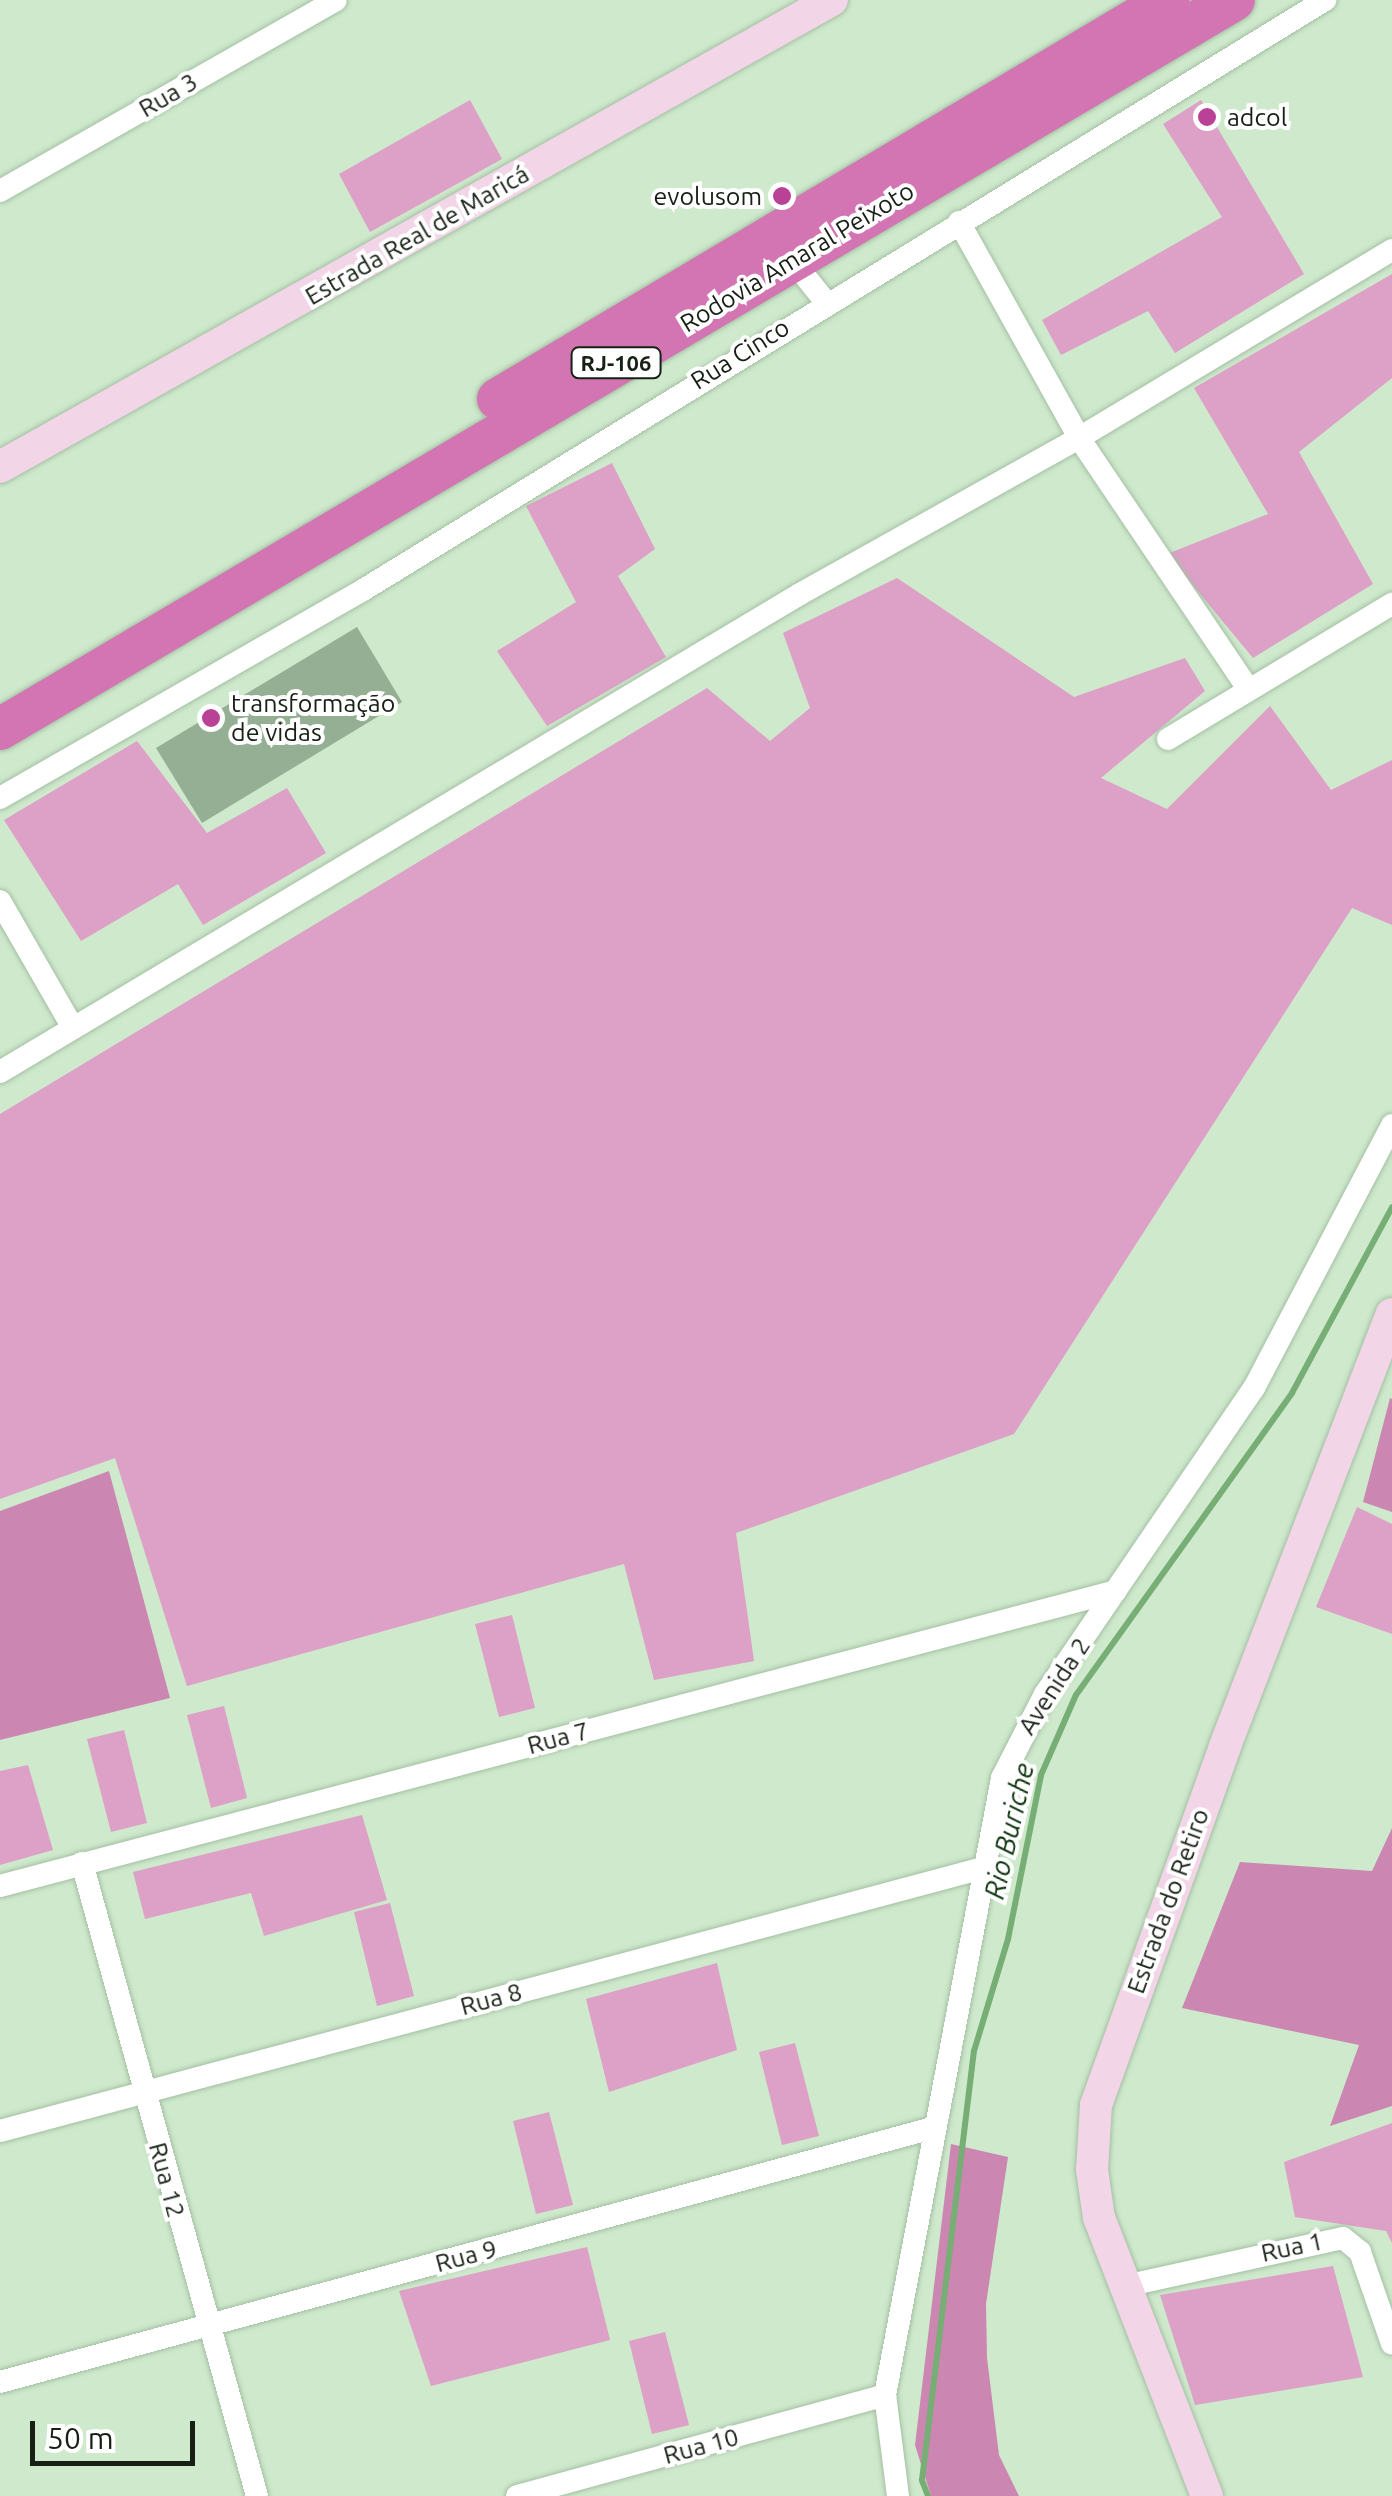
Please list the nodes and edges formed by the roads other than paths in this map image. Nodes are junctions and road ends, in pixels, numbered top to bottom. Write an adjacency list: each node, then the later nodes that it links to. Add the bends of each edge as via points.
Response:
1 (336, 0): 6 (street, Rua 3)
2 (832, 0): 12 (street, Estrada Real de Maricá)
3 (1168, 0): 15 (highway, Rodovia Amaral Peixoto / RJ-106)
4 (1234, 0): 9 (highway, Rodovia Amaral Peixoto / RJ-106)
5 (1325, 0): 7 (street, Rua Cinco)
6 (0, 191)
7 (959, 222): 10 (street, Rua Cinco); 11 (street)
8 (1392, 250): 11 (street)
9 (792, 260): 10 (street); 16 (highway, Rodovia Amaral Peixoto / RJ-106)
10 (825, 301): 18 (street, Rua Cinco, via 363,590)
11 (1079, 438): 14 (street); 20 (street, via 800,594)
12 (0, 467)
13 (1392, 604): 14 (street)
14 (1246, 686): 17 (street)
15 (0, 696)
16 (0, 729)
17 (1168, 739)
18 (0, 798)
19 (0, 901): 20 (street)
20 (73, 1028): 21 (street)
21 (0, 1072)
22 (1392, 1125): 23 (street, Avenida 2)
23 (1384, 1164): 25 (street, Avenida 2, via 1254,1388)
24 (1392, 1314): 32 (street, Estrada do Retiro, via 1225,1746 1096,2105 1092,2170 1099,2218)
25 (1116, 1591): 26 (street, Rua 7); 27 (street, Avenida 2, via 1020,1733 1002,1778)
26 (82, 1862): 28 (street, Rua 7); 29 (street, Rua 12)
27 (984, 1868): 29 (street, Rua 8); 30 (street, Avenida 2)
28 (0, 1886)
29 (143, 2091): 31 (street, Rua 8); 33 (street, Rua 12)
30 (932, 2128): 33 (street, Rua 9); 36 (street, Avenida 2)
31 (0, 2131)
32 (1125, 2286): 34 (street, Rua 1, via 1342,2238 1360,2252); 40 (street, Estrada do Retiro)
33 (207, 2327): 35 (street, Rua 9); 37 (street, Rua 12)
34 (1392, 2344)
35 (0, 2382)
36 (885, 2395): 38 (street, Rua 10); 39 (street, Avenida 2)
37 (258, 2496)
38 (517, 2496)
39 (898, 2496)
40 (1207, 2496)

